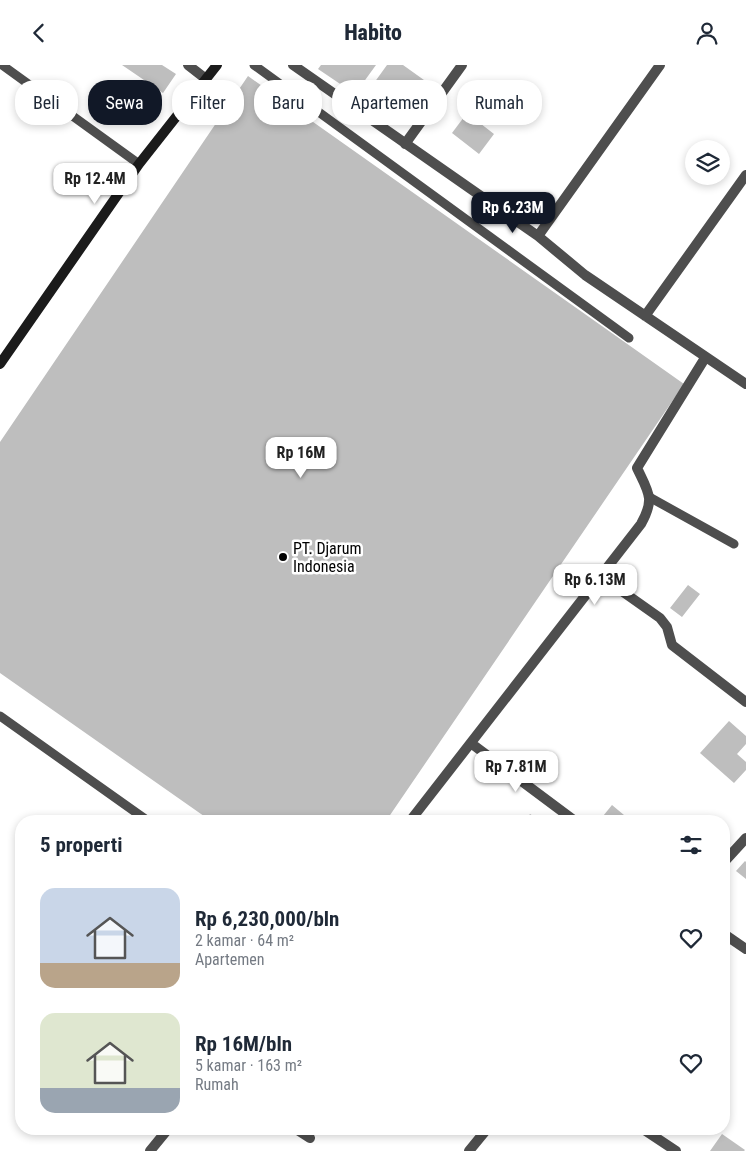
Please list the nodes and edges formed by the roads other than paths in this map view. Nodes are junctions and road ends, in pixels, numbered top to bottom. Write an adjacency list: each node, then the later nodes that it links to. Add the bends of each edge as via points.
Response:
1 (2, 65): 10 (lane)
2 (188, 65): 8 (street)
3 (217, 65): 8 (street)
4 (254, 65): 14 (lane)
5 (293, 65): 9 (street)
6 (462, 65): 9 (street)
7 (660, 65): 12 (street)
8 (206, 79): 10 (street)
9 (405, 144): 12 (street)
10 (139, 164): 16 (street)
11 (746, 175): 13 (street)
12 (538, 236): 13 (street)
13 (645, 316): 15 (street)
14 (629, 338)
15 (704, 358): 17 (street); 18 (street, via 636,468)
16 (0, 364)
17 (746, 384)
18 (651, 498): 19 (lane); 20 (street, via 641,525)
19 (734, 544)
20 (602, 577): 21 (street, via 660,619 667,627 672,645); 23 (street)
21 (746, 703)
22 (0, 716): 24 (lane)
23 (472, 744): 25 (street); 26 (street)
24 (140, 815)
25 (415, 815)
26 (567, 815)
27 (746, 837): 28 (street)
28 (730, 855)
29 (730, 938): 30 (street)
30 (746, 949)
31 (163, 1135): 36 (street)
32 (305, 1135): 35 (street)
33 (481, 1135): 37 (street)
34 (651, 1135): 38 (street)
35 (310, 1138)
36 (150, 1151)
37 (469, 1151)
38 (676, 1151)

